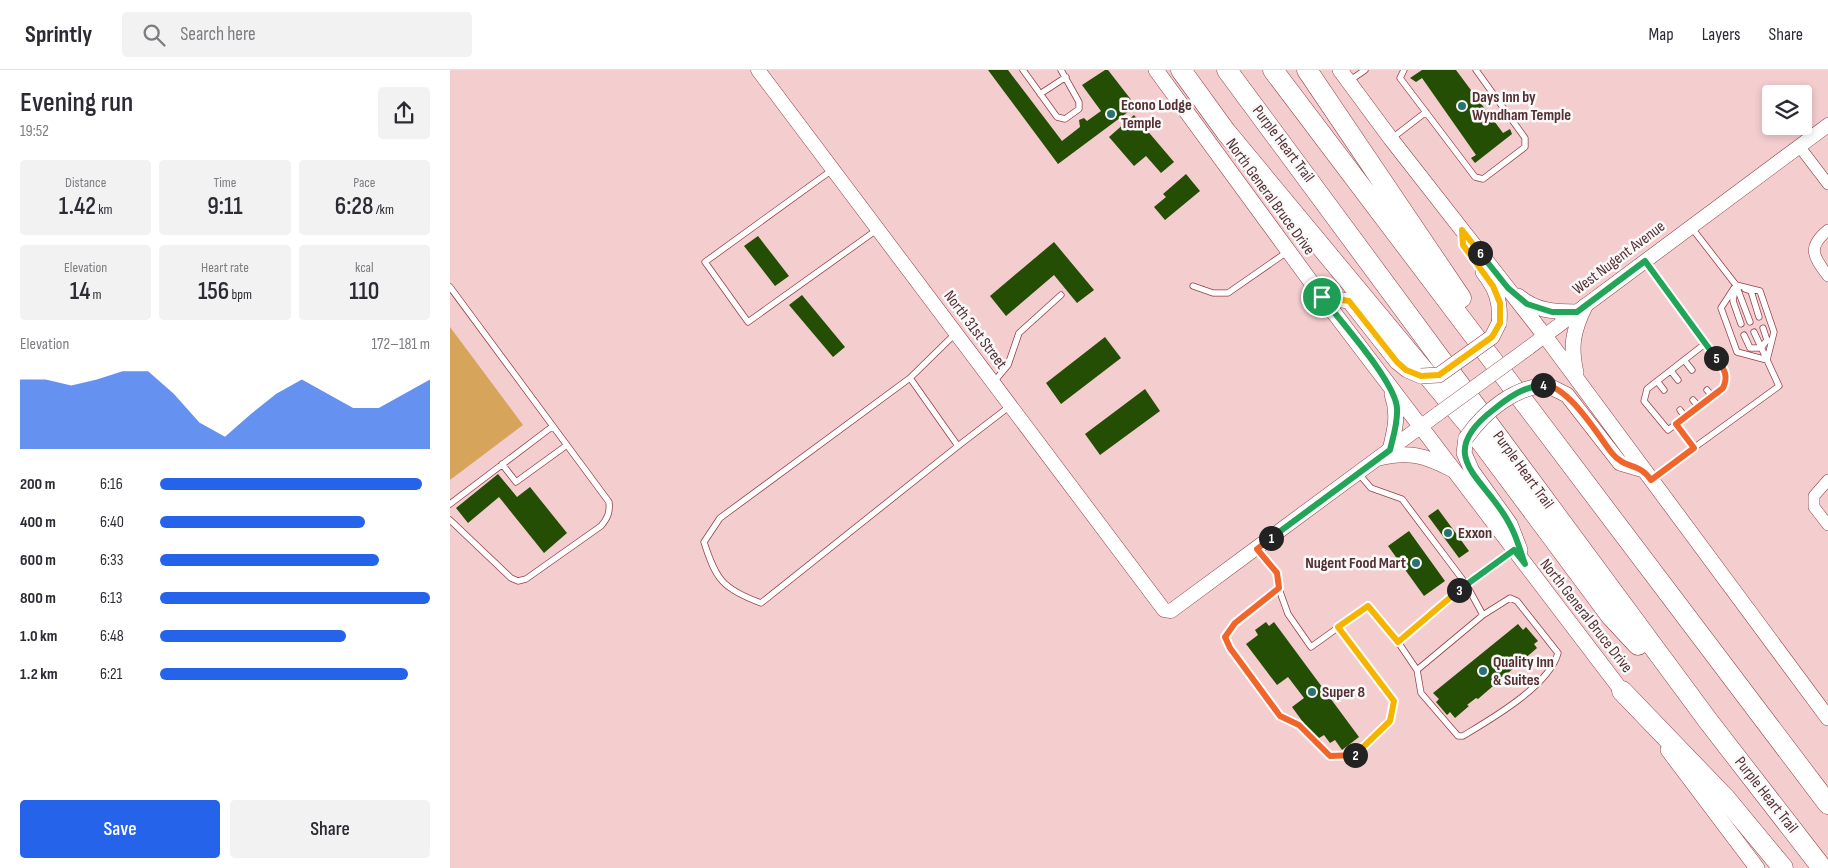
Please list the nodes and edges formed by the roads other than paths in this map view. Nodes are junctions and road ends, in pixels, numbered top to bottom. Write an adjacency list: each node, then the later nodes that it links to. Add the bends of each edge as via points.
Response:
1 (758, 70): 19 (street, North 31st Street)
2 (1023, 70): 14 (lane)
3 (1061, 70): 13 (lane)
4 (1156, 70): 25 (main road, North General Bruce Drive)
5 (1181, 70): 91 (highway, via 1226,132 1468,424 1611,616)
6 (1227, 70): 91 (highway, Purple Heart Trail)
7 (1272, 70): 75 (highway)
8 (1307, 70): 75 (highway)
9 (1365, 70): 12 (lane)
10 (1404, 70): 15 (lane, via 1400,78)
11 (1476, 70): 15 (lane, via 1525,138 1525,147 1483,179 1475,177)
12 (1344, 76): 17 (main road)
13 (1066, 78): 14 (lane); 14 (lane, via 1080,102 1079,110 1065,119 1057,117)
14 (1040, 94)
15 (1426, 112): 17 (lane)
16 (1828, 125): 18 (street, West Nugent Avenue)
17 (1391, 139): 23 (main road)
18 (1799, 146): 20 (street); 21 (street, West Nugent Avenue)
19 (833, 170): 22 (street, North 31st Street); 22 (lane, via 705,262 748,322)
20 (1828, 184)
21 (1691, 227): 26 (street, West Nugent Avenue); 28 (lane)
22 (878, 229): 40 (street, North 31st Street)
23 (1462, 230): 31 (main road); 33 (main road, bridge, via 1463,245 1493,286 1500,303 1500,323 1492,337 1439,375 1421,376 1406,370 1349,301)
24 (1828, 230): 27 (street, via 1814,248 1814,256)
25 (1288, 251): 29 (lane, via 1228,293 1213,294); 33 (main road, North General Bruce Drive)
26 (1645, 261): 34 (street, West Nugent Avenue); 43 (lane)
27 (1828, 276)
28 (1736, 285): 35 (lane, via 1751,291); 36 (lane); 37 (lane, via 1733,301); 46 (lane, via 1760,290 1774,332); 46 (lane, via 1721,308 1737,352)
29 (1193, 286)
30 (450, 287): 64 (lane)
31 (1508, 288): 34 (main road, via 1527,304 1552,312); 42 (main road)
32 (1061, 295): 53 (lane, via 1019,333 1008,365)
33 (1322, 297): 54 (main road, North General Bruce Drive)
34 (1581, 309): 42 (street, West Nugent Avenue); 50 (main road, via 1574,330 1572,355)
35 (1759, 317)
36 (1750, 322)
37 (1741, 324)
38 (1763, 328): 44 (lane, via 1767,340)
39 (1754, 332): 44 (lane)
40 (956, 334): 49 (lane); 53 (street, North 31st Street)
41 (1744, 335): 44 (lane, via 1750,348)
42 (1545, 336): 50 (main road); 65 (street, West Nugent Avenue, bridge)
43 (1706, 343): 45 (lane); 57 (lane, via 1726,373 1723,388)
44 (1761, 348): 46 (lane)
45 (1684, 360): 47 (lane); 48 (lane)
46 (1767, 360): 68 (lane, via 1779,386)
47 (1692, 370)
48 (1671, 371): 51 (lane); 52 (lane)
49 (910, 378): 67 (lane); 67 (lane, via 720,518 704,542 714,571 735,594 761,603)
50 (1578, 380): 73 (main road)
51 (1678, 380)
52 (1657, 381): 55 (lane); 63 (lane, via 1647,389 1644,401 1668,430)
53 (993, 383): 59 (street, North 31st Street)
54 (1389, 385): 65 (main road, North General Bruce Drive); 69 (main road, via 1397,407 1395,428)
55 (1664, 390)
56 (1707, 390): 57 (lane)
57 (1712, 396): 60 (lane)
58 (1693, 400): 60 (lane)
59 (1010, 406): 67 (lane); 84 (street, North 31st Street)
60 (1698, 407): 62 (lane)
61 (1680, 410): 62 (lane)
62 (1685, 417): 63 (lane)
63 (1676, 424): 68 (lane)
64 (553, 426): 66 (lane); 70 (lane)
65 (1421, 427): 69 (street, West Nugent Avenue); 71 (main road, North General Bruce Drive)
66 (567, 445): 70 (lane, via 516,482); 77 (lane, via 609,502 610,510 601,526 526,579 518,582 511,578)
67 (958, 446)
68 (1694, 448): 73 (lane)
69 (1384, 454): 71 (main road, via 1417,455); 72 (street, West Nugent Avenue)
70 (502, 464): 76 (lane)
71 (1454, 471): 80 (main road, North General Bruce Drive)
72 (1359, 474): 79 (street, West Nugent Avenue); 82 (lane, via 1370,488 1402,499)
73 (1648, 475): 81 (main road, bridge, via 1620,463 1566,395 1547,385 1531,386 1512,395 1477,422 1466,438 1464,453 1472,471 1510,524); 90 (main road)
74 (1828, 480): 78 (street, via 1814,496 1814,507)
75 (1586, 484): 92 (highway)
76 (450, 504)
77 (450, 520)
78 (1828, 525)
79 (1257, 549): 83 (lane, via 1277,573); 84 (street, West Nugent Avenue, via 1171,611)
80 (1514, 550): 81 (main road, North General Bruce Drive); 82 (lane)
81 (1525, 564): 89 (main road, North General Bruce Drive)
82 (1466, 584): 85 (lane); 87 (lane)
83 (1279, 588): 86 (lane, via 1288,614 1311,647); 86 (lane, via 1235,623 1225,637 1280,716 1299,725 1330,756 1354,756 1390,721 1394,701)
84 (1164, 610)
85 (1483, 616): 88 (lane); 88 (lane, via 1505,600 1517,601 1558,653 1555,663 1513,706 1458,736 1421,693)
86 (1338, 627): 87 (lane, via 1368,606)
87 (1398, 642): 88 (lane)
88 (1417, 670)
89 (1622, 691): 93 (main road, North General Bruce Drive); 94 (highway, via 1725,798)
90 (1828, 718)
91 (1709, 722): 95 (highway, Purple Heart Trail)
92 (1828, 804)
93 (1757, 868)
94 (1783, 868)
95 (1822, 868)

